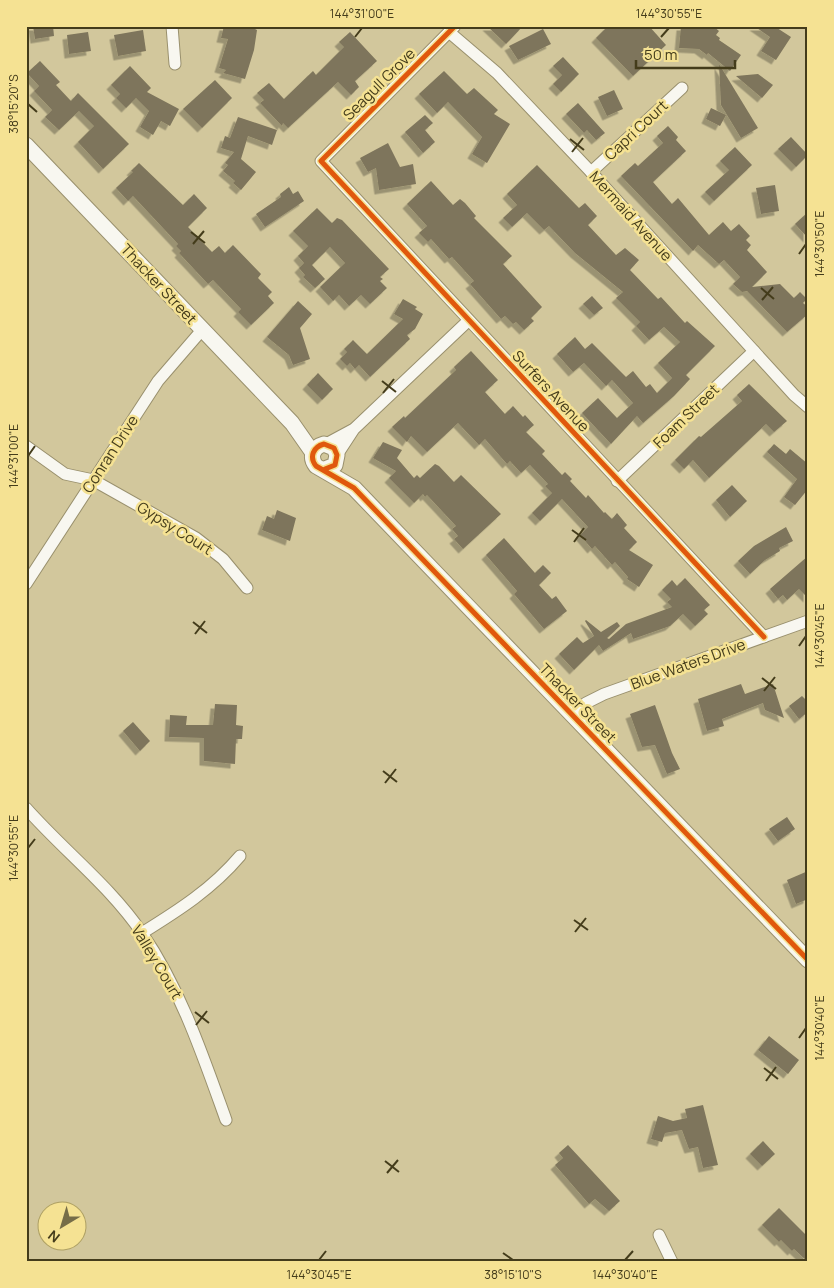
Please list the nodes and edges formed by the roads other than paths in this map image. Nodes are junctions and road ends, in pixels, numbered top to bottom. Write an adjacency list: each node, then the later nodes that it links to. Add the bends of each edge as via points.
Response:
1 (172, 26): 3 (street)
2 (452, 29): 6 (street, Seagull Grove); 7 (street, Mermaid Avenue)
3 (175, 64)
4 (682, 88): 7 (street, Capri Court)
5 (26, 145): 9 (street, Thacker Street)
6 (321, 160): 8 (street, Surfers Avenue)
7 (591, 172): 10 (street, Mermaid Avenue)
8 (468, 321): 12 (street); 18 (street, Surfers Avenue)
9 (202, 330): 14 (street, Thacker Street, via 292,423); 17 (street, Conran Drive, via 158,381)
10 (754, 351): 11 (street, Mermaid Avenue); 18 (street, Foam Street)
11 (808, 407)
12 (354, 429): 14 (street); 15 (street)
13 (26, 446): 17 (street, Gypsy Court, via 65,474)
14 (321, 447): 15 (street, via 334,448); 16 (street, via 314,462)
15 (337, 457): 16 (street, via 332,467); 19 (street, Thacker Street)
16 (325, 469): 19 (street, Thacker Street)
17 (93, 480): 20 (street, Conran Drive); 21 (street, Gypsy Court, via 196,538 223,559)
18 (617, 481): 23 (street, Surfers Avenue)
19 (354, 488): 24 (street, Thacker Street)
20 (26, 584)
21 (247, 588)
22 (808, 620): 23 (street, Blue Waters Drive)
23 (764, 637): 24 (street, Blue Waters Drive, via 594,698)
24 (572, 715): 28 (street, Thacker Street)
25 (26, 808): 27 (street, Valley Court, via 104,887)
26 (240, 856): 27 (street, via 196,899)
27 (142, 933): 29 (street, Valley Court, via 190,1019)
28 (806, 954)
29 (226, 1120)
30 (659, 1235): 31 (street)
31 (672, 1262)

